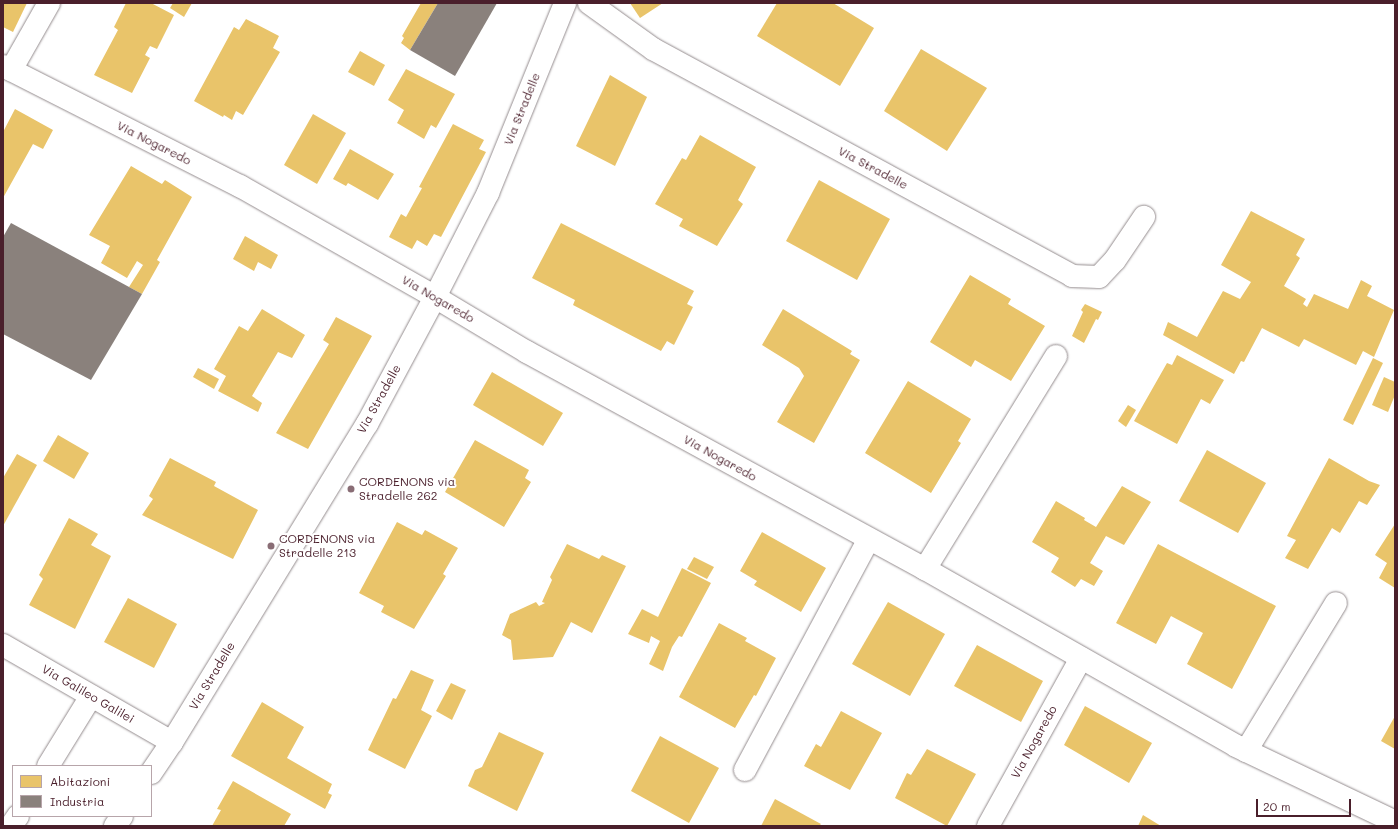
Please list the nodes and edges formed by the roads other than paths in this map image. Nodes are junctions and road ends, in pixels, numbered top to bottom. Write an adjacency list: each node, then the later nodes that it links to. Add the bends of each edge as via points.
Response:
1 (49, 3): 4 (street)
2 (565, 3): 6 (street, Via Stradelle, via 488,194)
3 (589, 3): 5 (street, Via Stradelle, via 653,49 1072,276 1099,277 1115,260)
4 (7, 68): 6 (street, Via Nogaredo, via 240,186)
5 (1144, 217)
6 (435, 297): 8 (street, Via Nogaredo, via 527,352); 14 (street, Via Stradelle, via 367,424)
7 (1056, 356): 9 (street)
8 (869, 539): 9 (street, Via Nogaredo); 17 (street)
9 (925, 569): 12 (street, Via Nogaredo)
10 (1336, 603): 15 (street)
11 (3, 645): 13 (street, Via Galileo Galilei)
12 (1081, 658): 15 (street, Via Nogaredo); 24 (street, Via Nogaredo)
13 (91, 696): 14 (street, Via Galileo Galilei); 16 (street)
14 (172, 742): 18 (street, Via Stradelle)
15 (1246, 751): 21 (street, Via Nogaredo)
16 (49, 765)
17 (745, 770)
18 (152, 772)
19 (17, 817): 22 (street)
20 (121, 817): 23 (street)
21 (1395, 822)
22 (12, 826)
23 (115, 826)
24 (988, 826)

